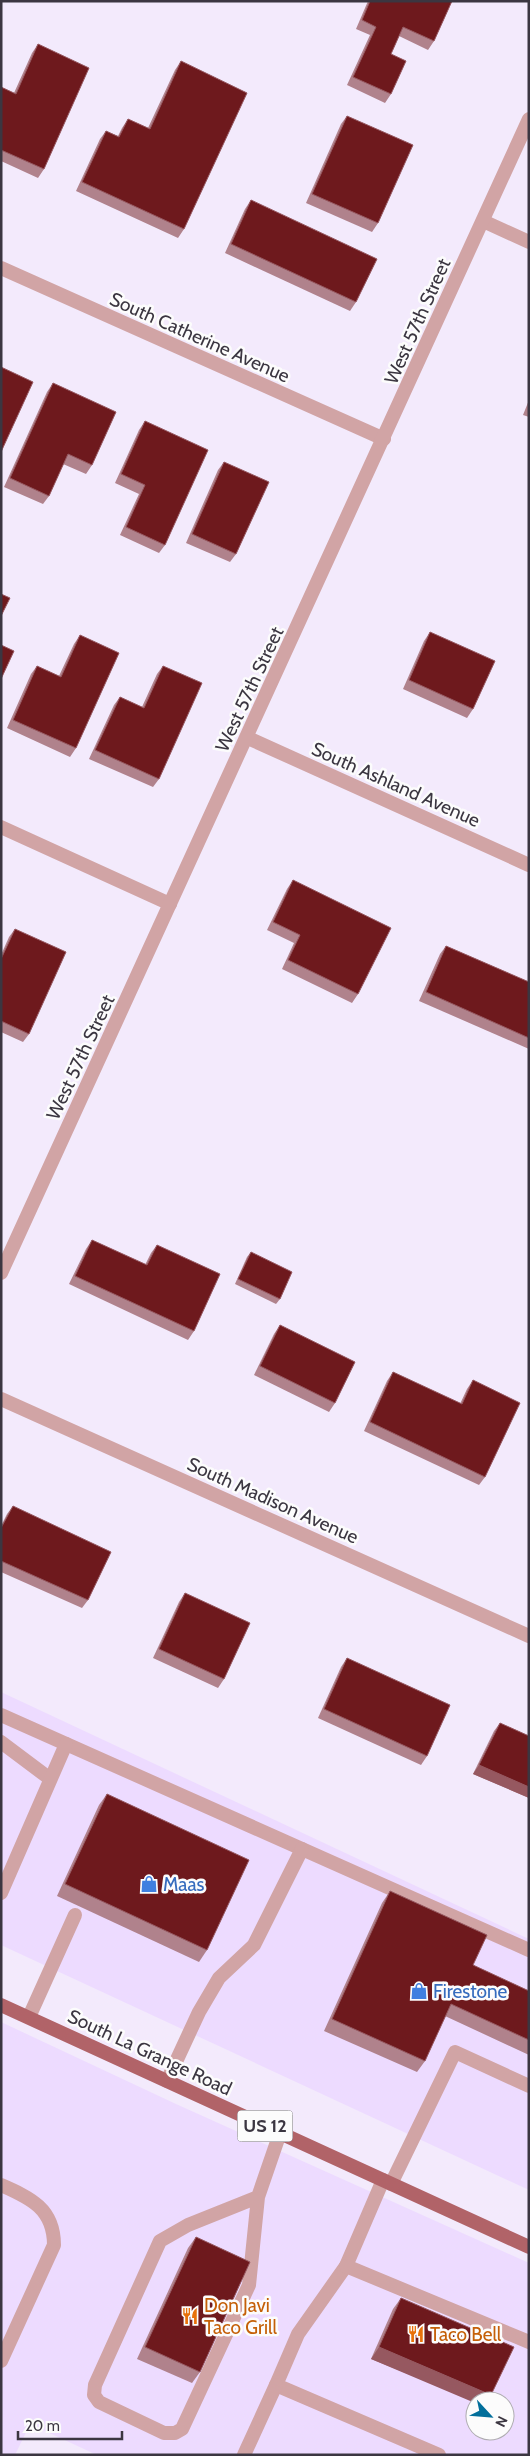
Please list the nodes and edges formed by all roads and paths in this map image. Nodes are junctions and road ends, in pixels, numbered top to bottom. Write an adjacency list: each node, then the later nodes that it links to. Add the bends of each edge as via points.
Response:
1 (529, 119): 2 (street, West 57th Street)
2 (483, 221): 3 (street); 5 (street, West 57th Street)
3 (529, 242)
4 (1, 268): 5 (street, South Catherine Avenue)
5 (384, 439): 6 (street, West 57th Street)
6 (248, 738): 8 (street, South Ashland Avenue); 9 (street, West 57th Street)
7 (1, 827): 9 (street)
8 (529, 865)
9 (170, 904): 10 (street, West 57th Street)
10 (1, 1274)
11 (1, 1399): 12 (street, South Madison Avenue)
12 (529, 1636)
13 (1, 1715): 15 (street)
14 (1, 1742): 16 (street)
15 (66, 1744): 16 (street); 17 (street)
16 (49, 1778): 18 (street)
17 (302, 1849): 20 (street); 23 (street, via 254,1945 220,1978 199,2012)
18 (1, 1893)
19 (75, 1915): 22 (street)
20 (529, 1950)
21 (1, 2004): 22 (main road, South La Grange Road / US 12)
22 (29, 2018): 23 (main road, South La Grange Road / US 12)
23 (167, 2081): 25 (main road, South La Grange Road / US 12)
24 (529, 2086): 26 (street, via 455,2052)
25 (280, 2133): 26 (main road, South La Grange Road / US 12); 28 (street)
26 (387, 2182): 29 (main road, South La Grange Road / US 12); 30 (street)
27 (1, 2185): 32 (street, via 29,2197 43,2210 54,2230 54,2245)
28 (258, 2197): 28 (street, via 188,2225 160,2241 94,2385 94,2395 99,2402 164,2434 182,2429 249,2285)
29 (529, 2247)
30 (346, 2266): 31 (street); 33 (street, via 298,2334)
31 (529, 2342)
32 (1, 2361)
33 (276, 2385): 34 (street); 35 (street)
34 (244, 2455)
35 (439, 2455)

